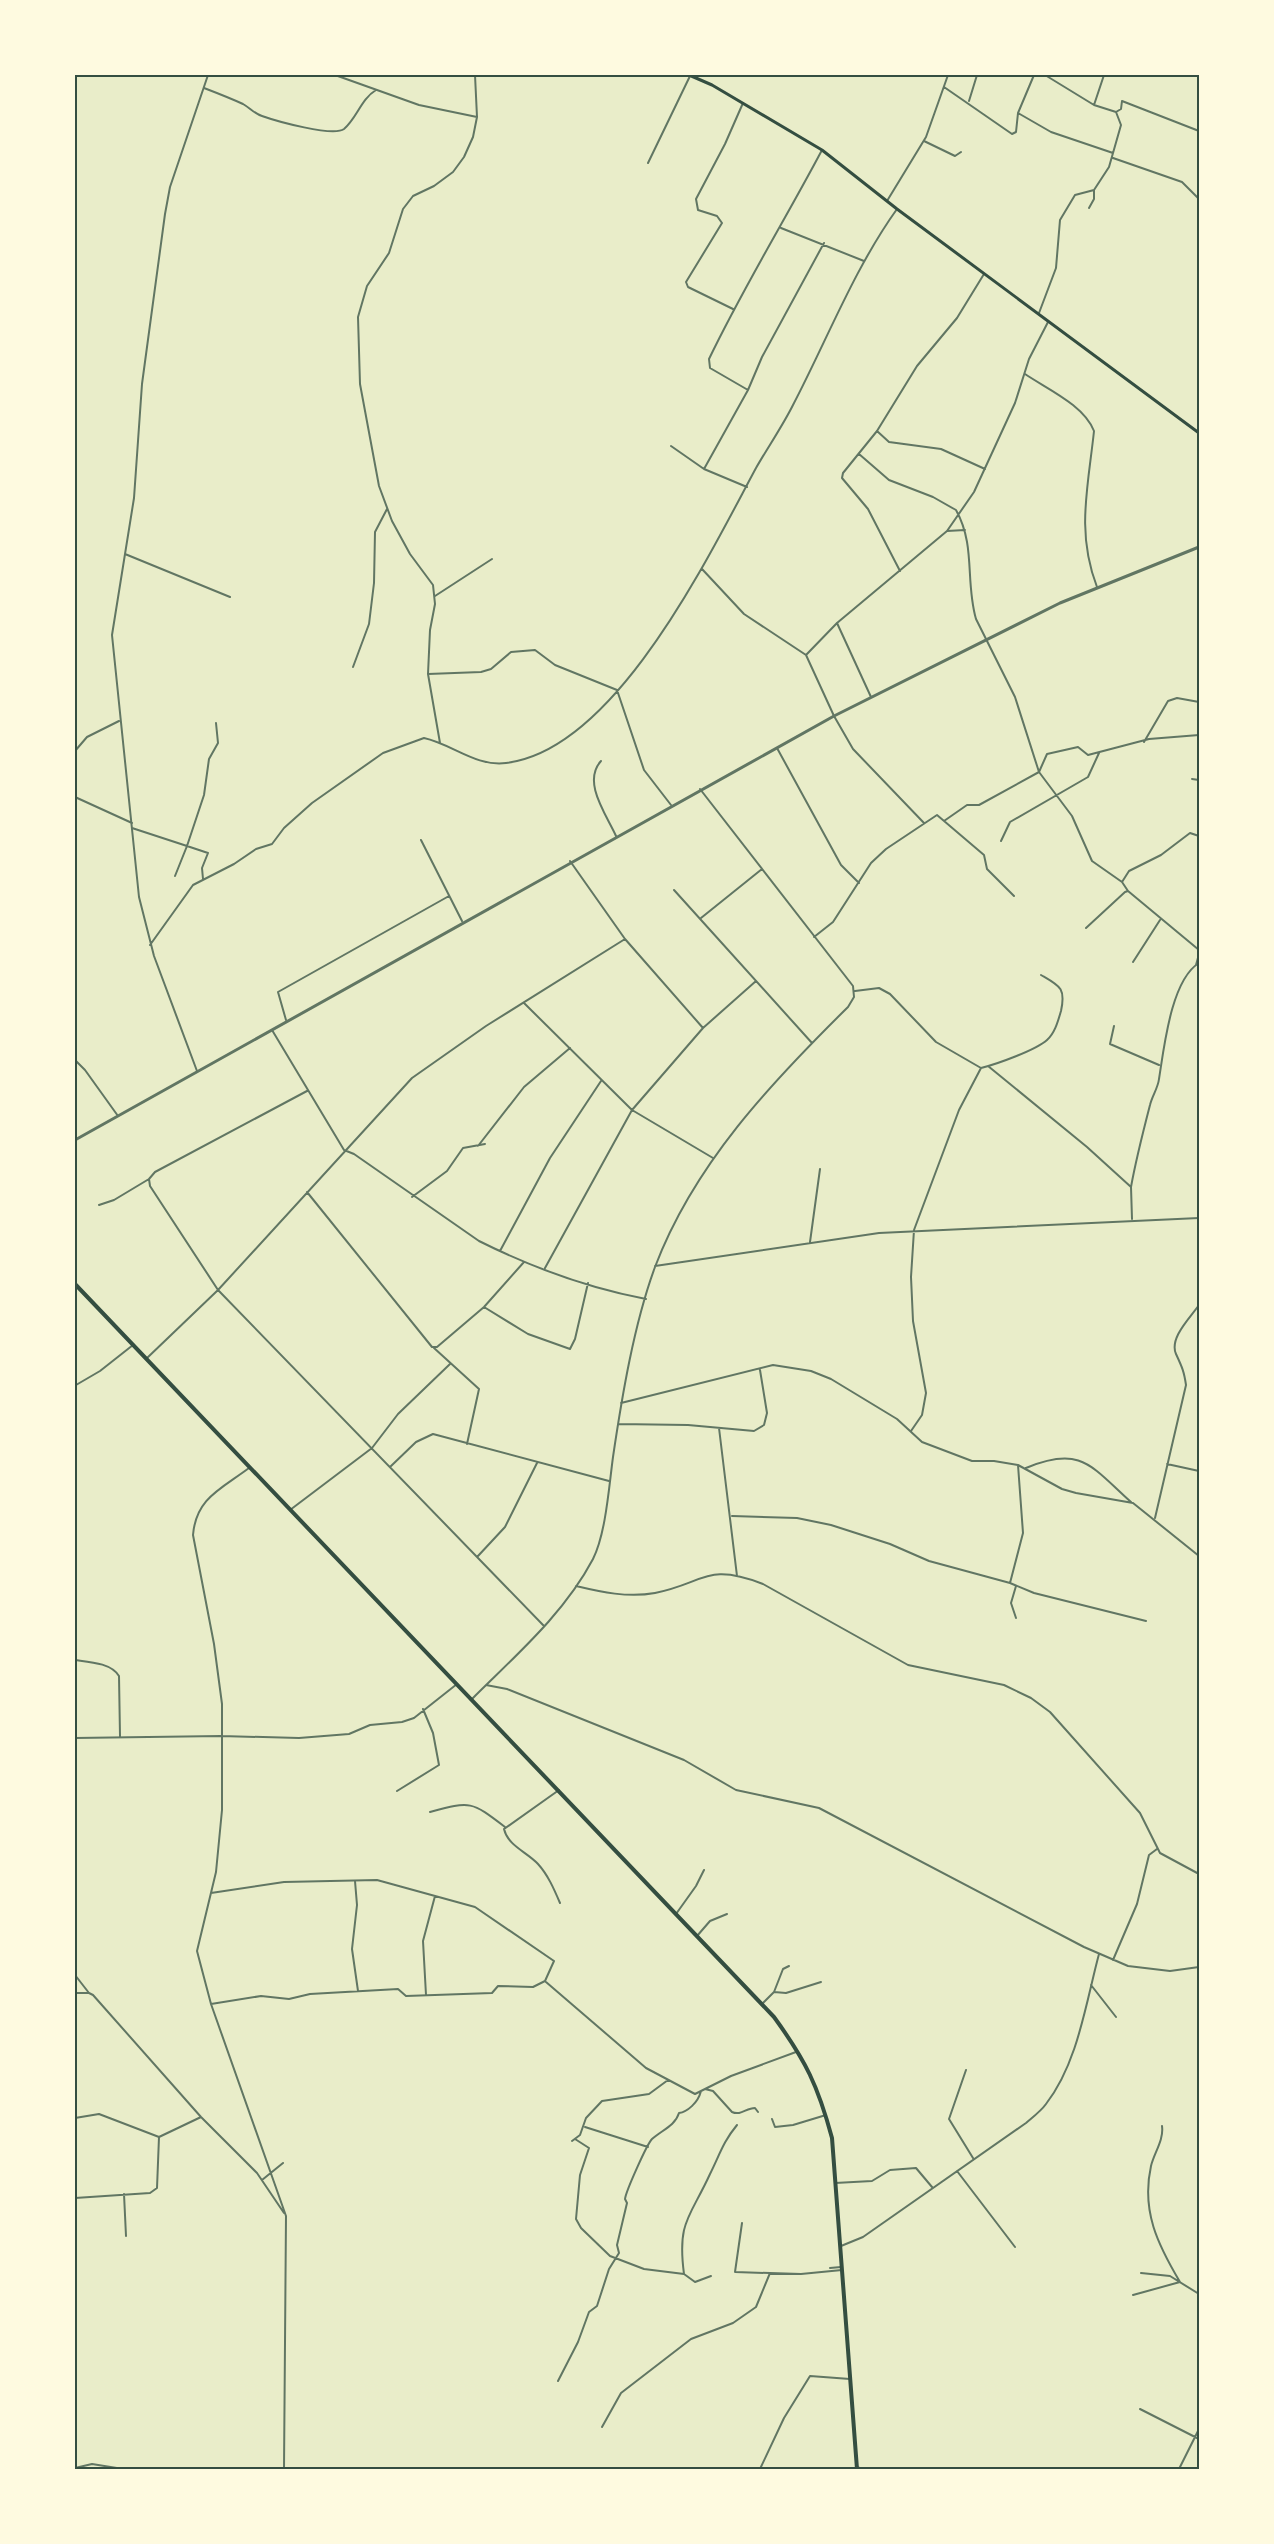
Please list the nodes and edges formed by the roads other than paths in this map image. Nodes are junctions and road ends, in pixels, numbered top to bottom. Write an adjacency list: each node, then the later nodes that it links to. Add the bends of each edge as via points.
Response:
1 (208, 75): 11 (street)
2 (335, 75): 12 (street)
3 (475, 75): 19 (street)
4 (690, 75): 14 (main road); 26 (street)
5 (948, 75): 10 (street)
6 (977, 75): 13 (street)
7 (1034, 75): 18 (street)
8 (1045, 75): 15 (street)
9 (1104, 75): 15 (street)
10 (944, 87): 13 (street); 22 (street)
11 (204, 88): 12 (street, via 263,116 305,129 333,131 345,128 368,95); 53 (street, via 170,187 165,214 142,384 134,498)
12 (376, 90): 19 (street, via 419,105)
13 (969, 102): 18 (street, via 1012,134 1016,132)
14 (743, 103): 23 (main road); 36 (street, via 696,199 698,210 717,216 722,223 686,282 688,287)
15 (1094, 105): 17 (street)
16 (1120, 109): 17 (street); 20 (street); 21 (street, via 1122,101)
17 (1116, 112): 20 (street)
18 (1018, 113): 25 (street, via 1052,132)
19 (477, 117): 48 (street, via 473,137 453,171 413,196 403,209 389,253 367,286 358,317 360,384)
20 (1120, 118): 25 (street)
21 (1199, 131)
22 (924, 140): 24 (street, via 955,156); 29 (street)
23 (822, 150): 29 (main road); 32 (street)
24 (961, 152)
25 (1113, 155): 27 (street); 28 (street, via 1182,182)
26 (648, 163)
27 (1094, 190): 30 (street); 37 (street, via 1075,195 1060,220 1056,268)
28 (1199, 199)
29 (887, 201): 31 (main road)
30 (1089, 208)
31 (897, 209): 34 (street); 35 (main road)
32 (781, 228): 33 (street); 36 (street)
33 (824, 243): 34 (street); 40 (street)
34 (864, 261): 47 (street, via 792,408)
35 (984, 274): 37 (main road); 41 (street, via 957,318 917,366)
36 (733, 309): 40 (street, via 708,364)
37 (1038, 314): 38 (main road)
38 (1048, 322): 39 (street); 42 (main road)
39 (1025, 374): 46 (street); 57 (street, via 1081,413 1094,431 1083,513 1090,569)
40 (748, 390): 45 (street)
41 (877, 431): 44 (street); 46 (street, via 889,442 940,449)
42 (1199, 433)
43 (671, 446): 45 (street)
44 (859, 454): 49 (street, via 889,480 933,497); 56 (street, via 842,478 868,509)
45 (704, 469): 47 (street)
46 (985, 469): 49 (street)
47 (747, 487): 55 (street)
48 (387, 509): 58 (street, via 410,554 433,585); 63 (street, via 375,532 369,624)
49 (958, 515): 50 (street); 51 (street)
50 (965, 530): 51 (street); 61 (street, via 970,549 973,607)
51 (947, 531): 56 (street)
52 (1199, 547): 57 (street)
53 (124, 554): 59 (street); 69 (street, via 112,635)
54 (492, 559): 58 (street)
55 (702, 569): 62 (street, via 744,614); 65 (street, via 667,626)
56 (900, 571): 60 (street)
57 (1097, 587): 61 (street)
58 (435, 596): 64 (street)
59 (230, 597)
60 (837, 623): 62 (street); 66 (street)
61 (985, 640): 66 (street); 78 (street, via 1015,697)
62 (806, 655): 68 (street)
63 (353, 667)
64 (428, 674): 65 (street, via 481,672 511,652 535,650 555,666); 73 (street)
65 (617, 690): 73 (street, via 564,740 516,761 498,764 481,760); 84 (street, via 644,770)
66 (871, 697): 68 (street)
67 (1199, 702): 72 (street, via 1177,698 1168,701)
68 (834, 716): 74 (street); 87 (street, via 853,749)
69 (120, 721): 75 (street, via 87,737); 86 (street)
70 (216, 723): 93 (street, via 218,742 209,759 204,795)
71 (1199, 735): 72 (street)
72 (1144, 742): 76 (street)
73 (440, 743): 97 (street, via 424,738 383,753 312,803 272,844)
74 (776, 747): 81 (street); 99 (street, via 841,865)
75 (75, 750)
76 (1100, 752): 78 (street, via 1088,755 1078,747 1058,750 1047,754); 82 (street, via 1088,777)
77 (601, 761): 89 (street, via 593,774 594,788)
78 (1039, 772): 82 (street); 85 (street, via 979,805 967,805)
79 (1192, 779): 80 (street)
80 (1199, 780)
81 (700, 789): 84 (street); 95 (street)
82 (1058, 794): 92 (street, via 1010,822); 98 (street, via 1092,861)
83 (75, 797): 86 (street)
84 (671, 805): 89 (street)
85 (944, 821): 87 (street, via 938,815); 102 (street, via 984,855 987,869)
86 (132, 823): 88 (street)
87 (924, 823): 99 (street, via 871,863)
88 (132, 828): 93 (street); 110 (street, via 139,897)
89 (616, 836): 94 (street)
90 (1199, 836): 98 (street, via 1190,833 1161,855 1129,871)
91 (421, 840): 103 (street)
92 (1000, 841)
93 (187, 846): 96 (street); 97 (street, via 208,853 202,868)
94 (570, 861): 106 (street); 109 (street)
95 (762, 869): 104 (street); 108 (street)
96 (176, 876)
97 (203, 879): 110 (street, via 193,885)
98 (1122, 882): 101 (street)
99 (859, 883): 108 (street, via 833,922)
100 (674, 890): 104 (street)
101 (1128, 891): 105 (street); 107 (street)
102 (1014, 896)
103 (449, 897): 106 (street); 119 (street, via 278,992)
104 (700, 919): 116 (street)
105 (1160, 920): 111 (street); 113 (street)
106 (462, 921): 119 (street)
107 (1086, 928)
108 (814, 937): 117 (street)
109 (625, 939): 118 (street); 121 (street)
110 (150, 945): 129 (street)
111 (1199, 950)
112 (1199, 954): 114 (street)
113 (1133, 962)
114 (1197, 964): 126 (street, via 1177,995)
115 (1041, 975): 127 (street, via 1059,986 1064,996 1058,1025 1046,1041)
116 (756, 981): 121 (street); 123 (street)
117 (855, 991): 123 (street, via 848,1007); 128 (street, via 879,988 890,994 936,1042)
118 (524, 1003): 124 (street); 137 (street, via 412,1078)
119 (286, 1020): 122 (street)
120 (1114, 1026): 126 (street, via 1110,1044)
121 (703, 1028): 132 (street)
122 (272, 1030): 129 (street); 131 (street)
123 (812, 1043): 138 (street, via 758,1100)
124 (570, 1048): 130 (street); 136 (street, via 524,1088)
125 (75, 1060): 133 (street)
126 (1160, 1065): 141 (street)
127 (988, 1066): 128 (street); 141 (street)
128 (981, 1068): 147 (street, via 959,1110)
129 (197, 1072): 133 (street)
130 (602, 1080): 132 (street); 149 (street, via 550,1158)
131 (307, 1091): 137 (street); 140 (street, via 189,1152)
132 (632, 1110): 138 (street); 152 (street)
133 (118, 1116): 134 (street)
134 (75, 1140)
135 (485, 1144): 136 (street)
136 (478, 1146): 143 (street, via 463,1148 447,1171)
137 (344, 1150): 142 (street); 143 (street)
138 (713, 1158): 151 (street)
139 (820, 1169): 148 (street)
140 (149, 1179): 144 (street); 155 (street)
141 (1131, 1187): 146 (street)
142 (307, 1192): 155 (street); 160 (street)
143 (412, 1197): 149 (street)
144 (99, 1206)
145 (1199, 1218): 146 (street)
146 (1132, 1220): 147 (street)
147 (914, 1230): 148 (street); 168 (street, via 912,1320 927,1393 922,1415)
148 (810, 1242): 151 (street)
149 (500, 1251): 150 (street)
150 (524, 1262): 152 (street); 158 (street)
151 (655, 1266): 156 (street)
152 (544, 1269): 153 (street)
153 (588, 1283): 156 (street); 158 (street, via 570,1349 528,1334)
154 (75, 1284): 159 (main road)
155 (218, 1290): 161 (street); 170 (street)
156 (646, 1299): 165 (street)
157 (1199, 1305): 172 (street, via 1174,1341 1175,1353 1184,1366 1186,1385)
158 (484, 1307): 160 (street)
159 (133, 1345): 161 (main road); 164 (street)
160 (433, 1347): 162 (street)
161 (146, 1359): 175 (main road)
162 (450, 1364): 169 (street, via 479,1389); 170 (street, via 398,1414)
163 (760, 1370): 165 (street); 167 (street, via 767,1413 764,1425 754,1431); 168 (street, via 781,1365 831,1379)
164 (76, 1386)
165 (621, 1402): 166 (street)
166 (618, 1424): 167 (street); 178 (street)
167 (719, 1428): 181 (street)
168 (911, 1431): 173 (street, via 922,1442 972,1461)
169 (467, 1444): 171 (street); 174 (street, via 428,1435)
170 (372, 1448): 174 (street); 180 (street)
171 (537, 1463): 178 (street); 184 (street, via 505,1527)
172 (1167, 1464): 177 (street); 182 (street)
173 (1018, 1465): 176 (street); 186 (street, via 1023,1533)
174 (390, 1467): 184 (street)
175 (249, 1468): 180 (main road); 198 (street, via 201,1505 194,1523 222,1704)
176 (1026, 1468): 179 (street, via 1062,1489); 179 (street, via 1049,1459 1085,1461)
177 (1199, 1471)
178 (609, 1481): 187 (street, via 596,1552)
179 (1133, 1503): 182 (street)
180 (290, 1510): 193 (main road)
181 (732, 1516): 185 (street); 186 (street, via 797,1518 831,1525 929,1561)
182 (1155, 1518): 183 (street)
183 (1199, 1556)
184 (477, 1557): 191 (street)
185 (737, 1576): 187 (street, via 705,1575 652,1593 614,1594); 204 (street, via 763,1584 908,1665 1004,1685 1031,1698 1050,1712 1140,1813)
186 (1010, 1583): 188 (street)
187 (576, 1586): 191 (street)
188 (1016, 1586): 189 (street, via 1011,1603); 190 (street)
189 (1016, 1618)
190 (1146, 1621)
191 (545, 1626): 194 (street)
192 (75, 1660): 197 (street, via 96,1663 119,1676)
193 (458, 1684): 195 (main road); 196 (street)
194 (486, 1685): 195 (street); 214 (street, via 507,1689 684,1760 736,1790 819,1808)
195 (472, 1699): 200 (main road)
196 (423, 1709): 198 (street, via 414,1718 370,1725 349,1734 299,1738); 201 (street, via 434,1733 439,1766)
197 (120, 1736): 198 (street); 199 (street)
198 (222, 1736): 208 (street, via 222,1809)
199 (75, 1738)
200 (558, 1790): 203 (street); 211 (main road)
201 (397, 1791)
202 (430, 1812): 203 (street, via 467,1803)
203 (505, 1827): 210 (street, via 506,1837 537,1862)
204 (1157, 1849): 206 (street); 215 (street, via 1149,1855 1137,1904)
205 (704, 1870): 211 (street)
206 (1199, 1874)
207 (355, 1881): 208 (street, via 284,1882); 209 (street, via 377,1880); 222 (street, via 357,1905 352,1949)
208 (211, 1893): 227 (street, via 197,1951)
209 (435, 1896): 219 (street, via 475,1907 554,1961); 226 (street, via 423,1941)
210 (560, 1903)
211 (676, 1914): 213 (main road)
212 (727, 1914): 213 (street, via 710,1921)
213 (697, 1936): 228 (main road)
214 (1099, 1954): 215 (street); 221 (street)
215 (1113, 1960): 217 (street, via 1128,1966 1170,1971)
216 (789, 1966): 223 (street, via 783,1969)
217 (1199, 1967)
218 (75, 1975): 225 (street)
219 (545, 1981): 226 (street, via 533,1987 498,1986 492,1993); 232 (street, via 646,2068)
220 (821, 1982): 223 (street, via 786,1993)
221 (1091, 1985): 229 (street); 247 (street, via 1062,2079 1046,2104 1026,2123)
222 (358, 1991): 226 (street, via 398,1989 406,1996); 227 (street, via 289,1999 261,1996)
223 (774, 1992): 228 (street)
224 (75, 1993): 225 (street)
225 (89, 1993): 237 (street)
226 (426, 1995)
227 (211, 2004): 250 (street)
228 (762, 2004): 230 (main road)
229 (1116, 2017)
230 (799, 2052): 233 (street); 236 (main road)
231 (966, 2070): 247 (street, via 949,2119)
232 (668, 2080): 234 (street, via 695,2094); 242 (street, via 649,2094 602,2101 586,2118)
233 (705, 2089): 234 (street); 235 (street, via 713,2091 732,2112 741,2113 748,2108)
234 (701, 2091): 246 (street, via 689,2110 679,2113 676,2121 652,2139)
235 (759, 2112)
236 (826, 2115): 239 (street, via 775,2127); 252 (main road)
237 (201, 2116): 243 (street); 251 (street)
238 (75, 2118): 243 (street, via 99,2114)
239 (772, 2119)
240 (737, 2125): 266 (street, via 723,2142 684,2226 680,2245)
241 (1162, 2126): 268 (street, via 1163,2136 1151,2168 1147,2208 1166,2258)
242 (584, 2127): 244 (street); 246 (street)
243 (159, 2137): 254 (street, via 157,2188 150,2193)
244 (575, 2139): 245 (street); 261 (street, via 590,2148 580,2175 576,2219 589,2238)
245 (572, 2141)
246 (648, 2147): 261 (street, via 627,2188 619,2253)
247 (973, 2158): 249 (street)
248 (283, 2163): 250 (street)
249 (956, 2169): 253 (street); 260 (street)
250 (272, 2174): 251 (street); 256 (street)
251 (261, 2180): 256 (street)
252 (835, 2183): 253 (street, via 872,2181 890,2170 916,2168); 259 (main road)
253 (932, 2187): 259 (street, via 863,2237)
254 (124, 2194): 255 (street); 258 (street)
255 (75, 2198)
256 (286, 2216): 281 (street)
257 (742, 2223): 264 (street, via 735,2272)
258 (126, 2236)
259 (840, 2247): 263 (main road)
260 (1016, 2247)
261 (614, 2258): 266 (street, via 644,2269); 272 (street, via 597,2306 590,2312)
262 (830, 2268): 263 (street, via 841,2266)
263 (842, 2270): 264 (street); 271 (main road)
264 (770, 2273): 274 (street, via 756,2307 733,2323 691,2339 621,2393)
265 (1141, 2273): 268 (street, via 1170,2276)
266 (684, 2274): 267 (street, via 695,2282)
267 (711, 2276)
268 (1180, 2282): 269 (street); 270 (street)
269 (1199, 2294)
270 (1133, 2295)
271 (850, 2379): 279 (main road); 282 (street, via 810,2376 784,2418)
272 (558, 2380)
273 (1140, 2409): 276 (street)
274 (602, 2427)
275 (1199, 2429): 276 (street)
276 (1195, 2437): 277 (street); 284 (street)
277 (1199, 2439)
278 (75, 2468): 280 (street, via 92,2464)
279 (857, 2468): 283 (street)
280 (123, 2469)
281 (284, 2469)
282 (760, 2469)
283 (864, 2469)
284 (1179, 2469)

